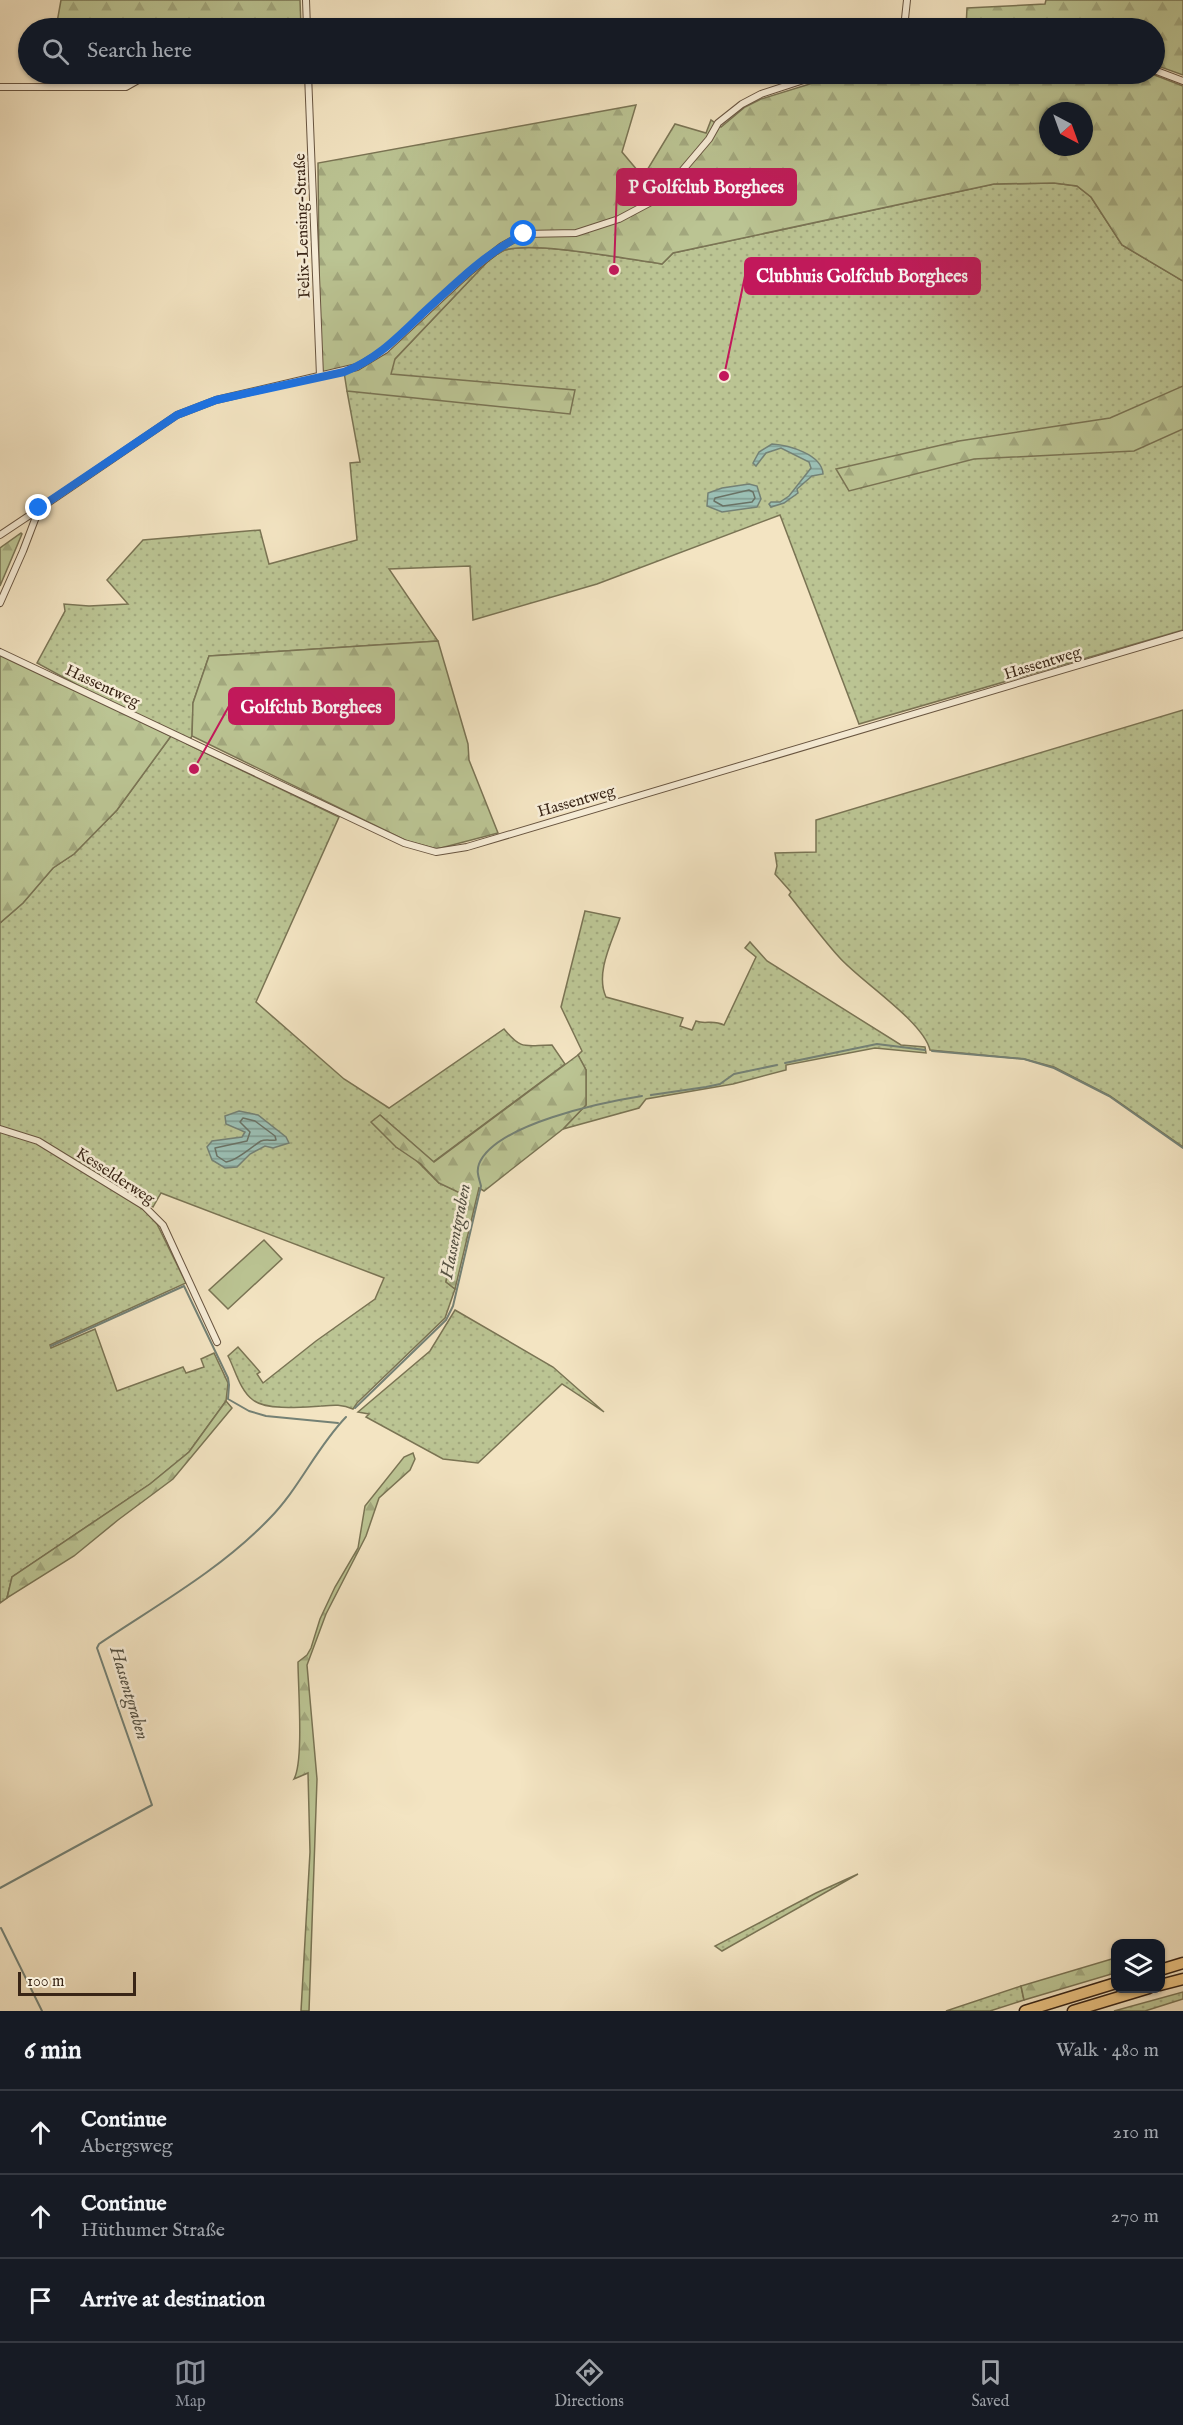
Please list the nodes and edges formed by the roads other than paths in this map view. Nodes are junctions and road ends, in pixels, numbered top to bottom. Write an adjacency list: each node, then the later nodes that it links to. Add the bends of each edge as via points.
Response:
1 (306, 0): 3 (street)
2 (907, 0): 4 (street)
3 (307, 18)
4 (905, 18)
5 (1165, 74): 6 (street)
6 (1183, 81)
7 (131, 84): 10 (street)
8 (308, 84): 11 (street, Felix-Lensing-Straße)
9 (792, 84): 11 (street, via 742,104 718,123 709,139 651,202 619,219 576,233 524,234 513,239 468,273 385,350 357,367)
10 (0, 87)
11 (320, 376): 12 (street, via 216,400 177,415)
12 (39, 508): 13 (street); 14 (street)
13 (0, 536)
14 (0, 603)
15 (1183, 634): 16 (street, Hassentweg, via 467,847 436,852 404,843)
16 (0, 652)
17 (0, 1129): 18 (street, Kesselderweg, via 38,1141 144,1206 163,1225)
18 (217, 1342)
19 (1183, 1963): 20 (highway)
20 (1165, 1969)
21 (1183, 1979): 22 (highway)
22 (1165, 1984)
23 (1111, 1985): 25 (highway)
24 (1135, 1993): 26 (highway)
25 (1024, 2011)
26 (1072, 2011)

